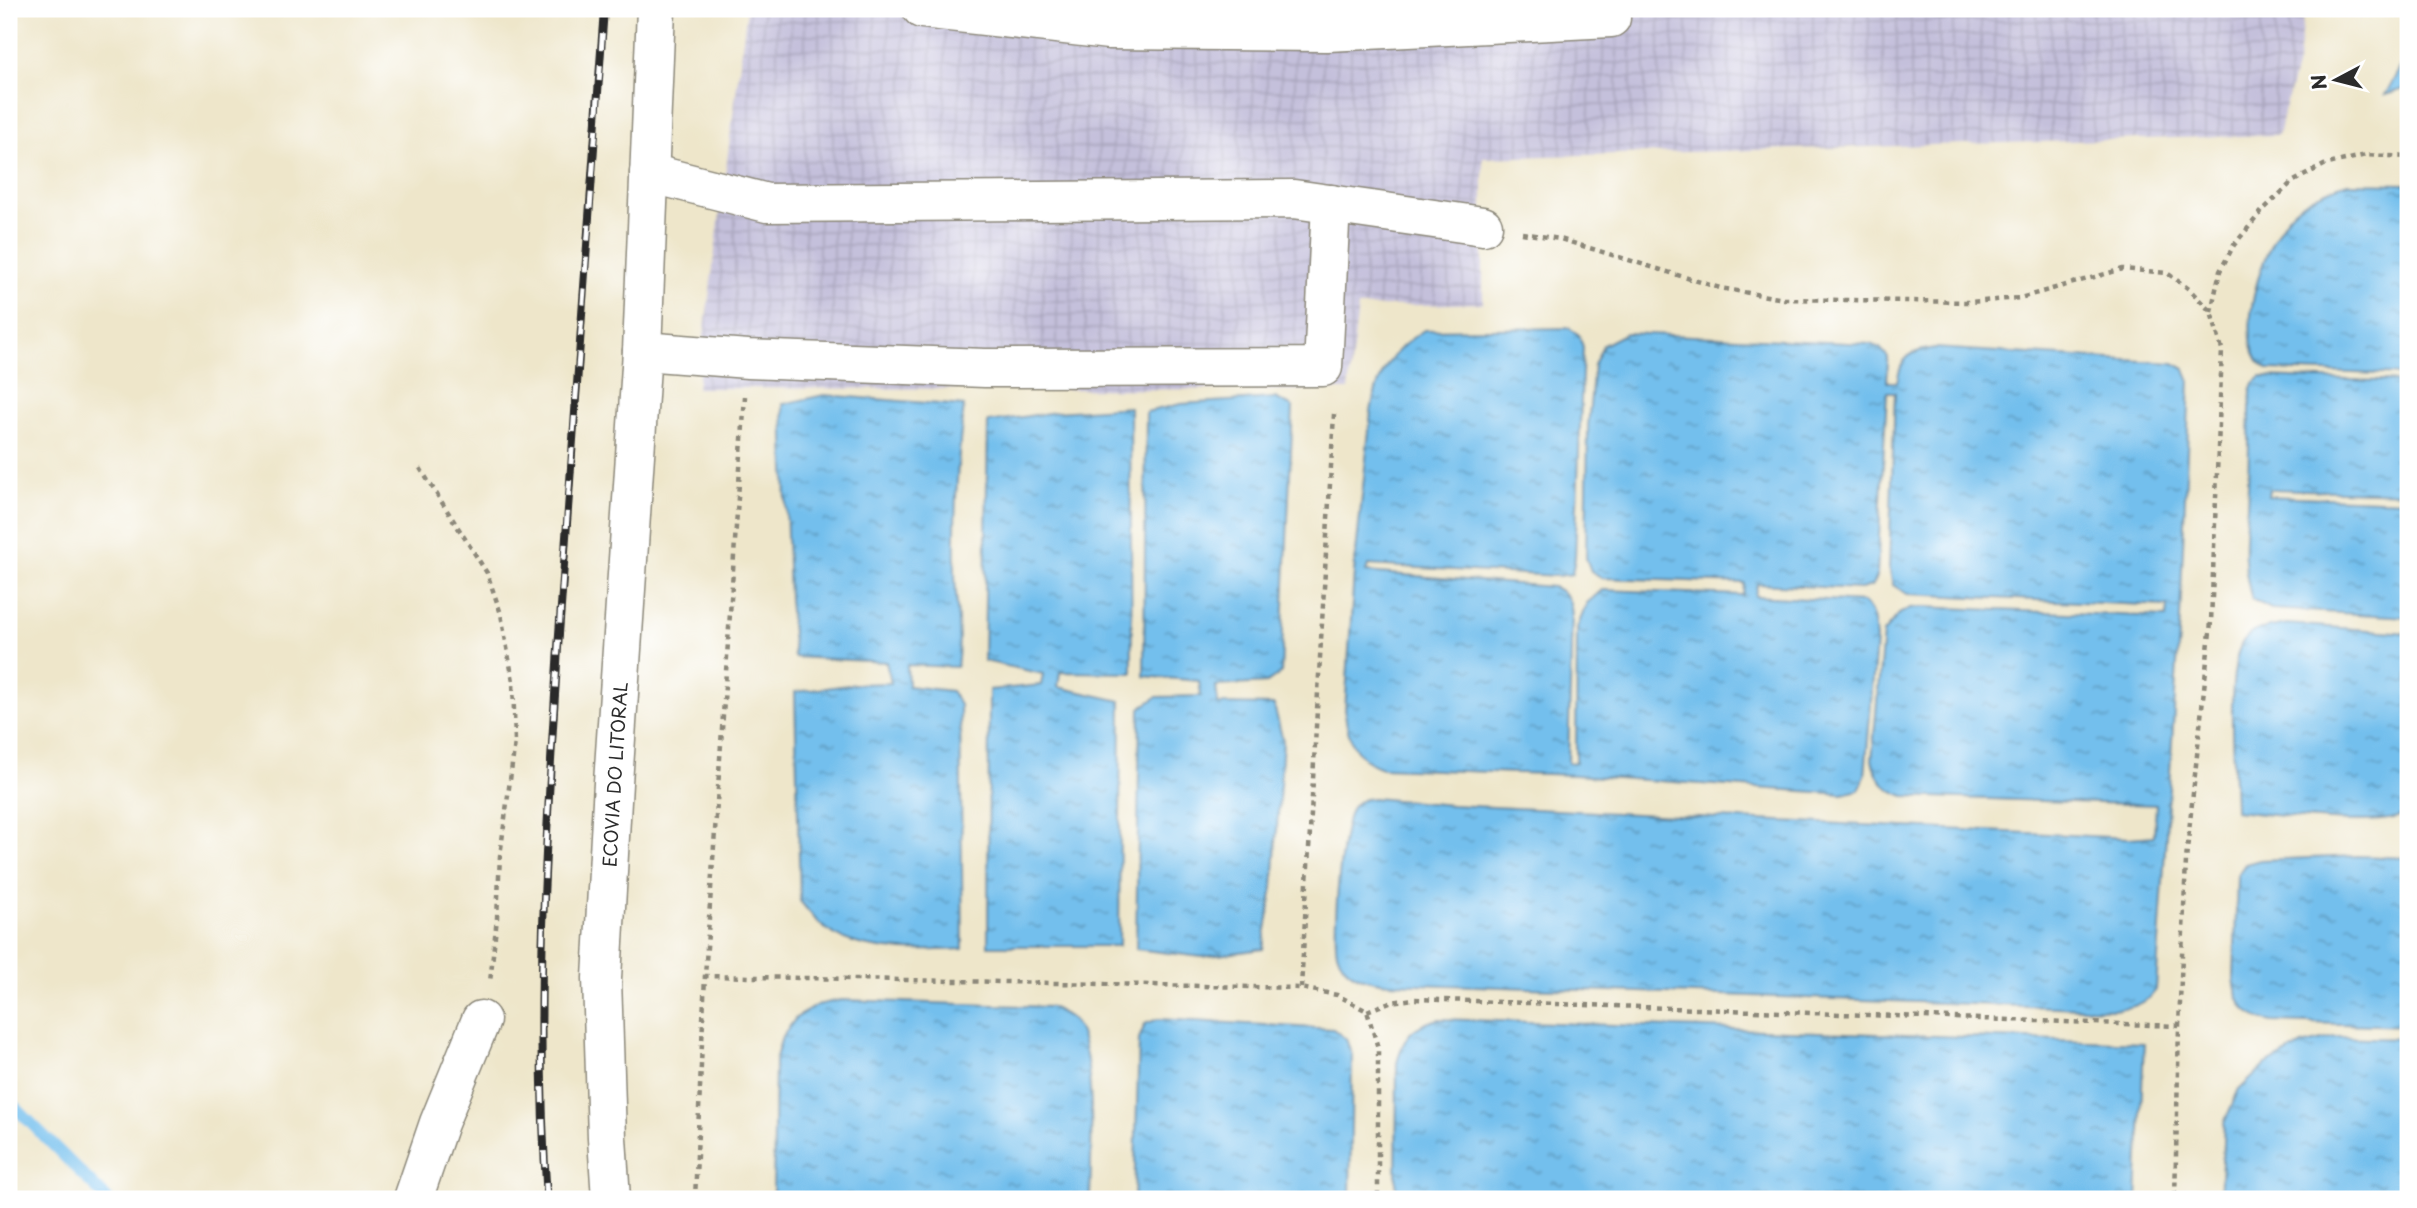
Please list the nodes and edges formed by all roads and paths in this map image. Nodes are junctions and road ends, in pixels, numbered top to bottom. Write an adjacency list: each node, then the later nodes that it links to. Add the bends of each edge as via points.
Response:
1 (656, 9): 5 (street, ECOVIA DO LITORAL)
2 (922, 9): 3 (street, via 1109,30 1327,32)
3 (1611, 18)
4 (2408, 157): 8 (path, via 2366,155 2324,165 2292,182 2234,246 2220,271)
5 (649, 173): 6 (street, via 767,202 1294,199); 9 (street, ECOVIA DO LITORAL)
6 (1331, 204): 7 (street); 10 (street, via 1323,367 985,368)
7 (1483, 226): 8 (path, via 1560,239 1720,288 1784,299 1970,302 2020,298 2123,269 2167,273)
8 (2211, 312): 17 (path, via 2222,349 2211,622 2186,860)
9 (642, 351): 10 (street); 19 (street, ECOVIA DO LITORAL, via 602,978)
10 (748, 359): 13 (path)
11 (1334, 414): 14 (path)
12 (420, 468): 16 (path, via 487,573 501,614 513,681 515,742 500,856 493,971)
13 (705, 976): 14 (path); 20 (path)
14 (1301, 988): 15 (path, via 1337,995)
15 (1367, 1011): 17 (path, via 1415,999); 21 (path, via 1378,1048)
16 (481, 1020): 18 (street)
17 (2179, 1026): 22 (path)
18 (413, 1199)
19 (611, 1199)
20 (695, 1199)
21 (1378, 1199)
22 (2175, 1199)

